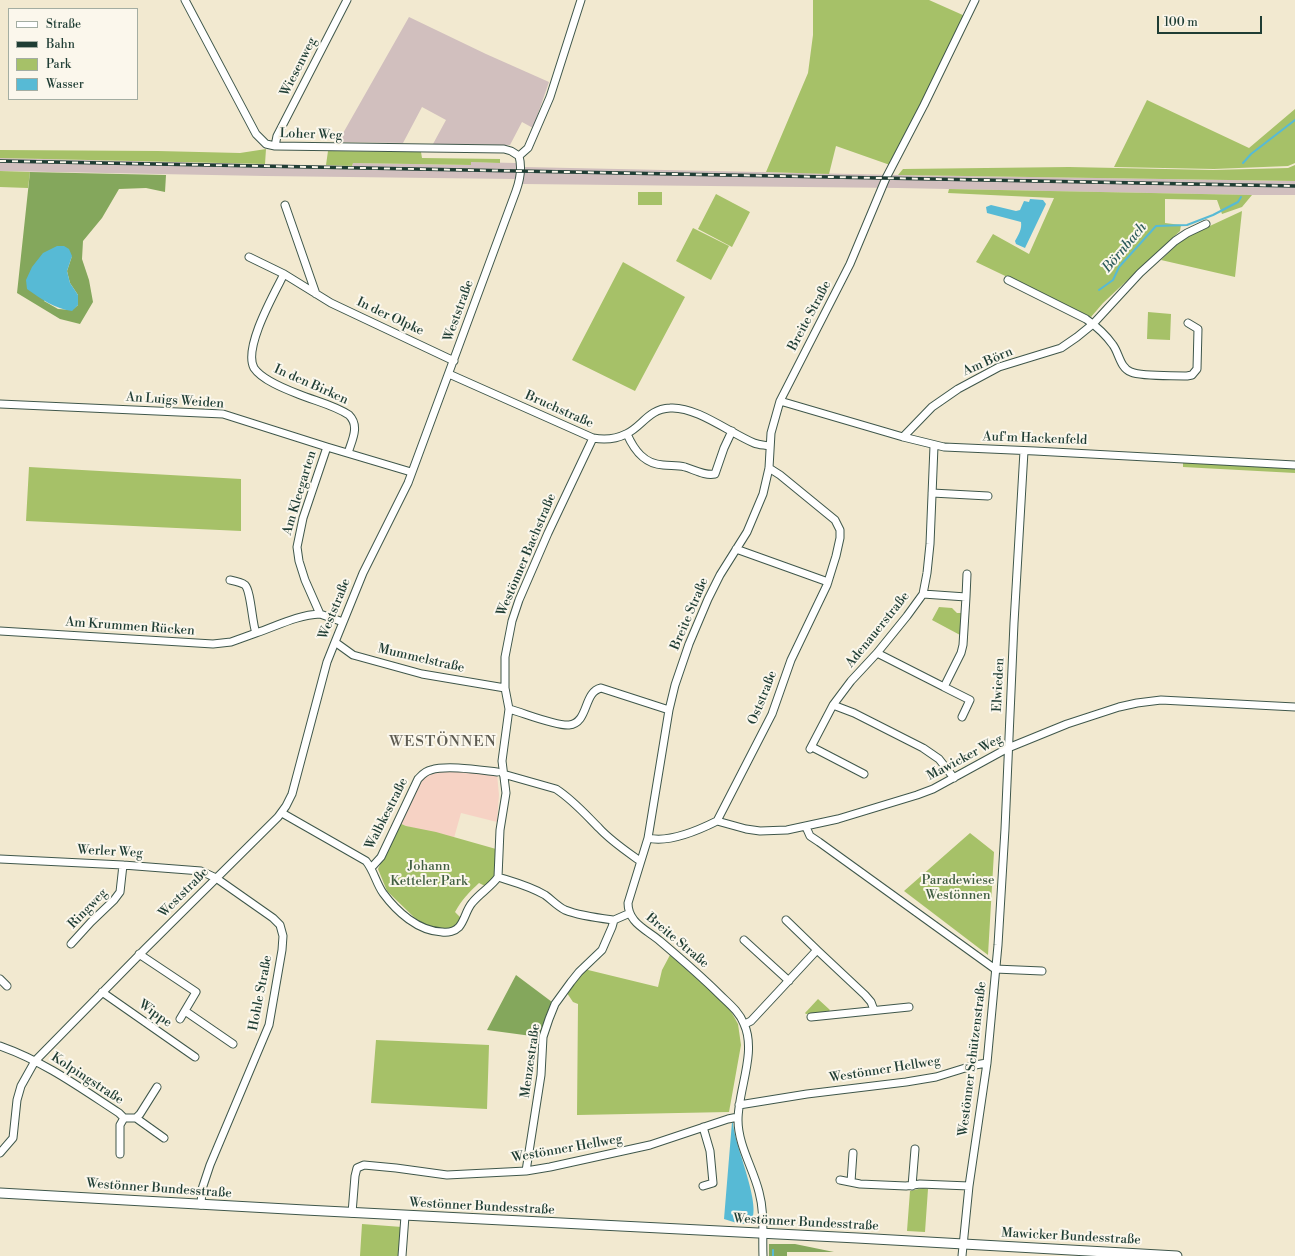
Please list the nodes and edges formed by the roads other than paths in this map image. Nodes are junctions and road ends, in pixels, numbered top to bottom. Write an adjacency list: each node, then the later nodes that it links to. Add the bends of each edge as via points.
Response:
1 (185, 0): 5 (street, Loher Weg, via 256,134 266,144)
2 (347, 0): 5 (street, Wiesenweg, via 277,136)
3 (581, 0): 6 (street, via 550,97 528,148)
4 (975, 0): 17 (street, Breite Straße, via 886,178 850,264)
5 (275, 146): 6 (street, Loher Weg, via 504,149)
6 (519, 156): 15 (street, Weststraße, via 520,181)
7 (286, 205): 12 (street)
8 (1206, 224): 14 (street, Am Börn, via 1175,241 1140,273)
9 (249, 257): 10 (street, In der Olpke)
10 (284, 274): 12 (street, In der Olpke); 27 (street, In den Birken, via 254,338 252,362 260,375 274,384 349,414 356,429)
11 (1008, 280): 14 (street)
12 (316, 294): 15 (street, In der Olpke)
13 (1188, 323): 14 (street, via 1198,329 1197,369 1192,375 1187,376 1138,374 1127,370 1114,346)
14 (1093, 324): 21 (street, Am Börn, via 1061,348 999,367 958,389 932,407)
15 (454, 361): 16 (street, Weststraße)
16 (449, 374): 22 (street, Bruchstraße); 30 (street, Weststraße)
17 (780, 401): 21 (street, Auf'm Hackenfeld); 23 (street, Breite Straße)
18 (0, 404): 25 (street, An Luigs Weiden, via 223,414)
19 (732, 431): 20 (street, Bruchstraße, via 681,408 670,408 651,414); 20 (street, via 715,474 710,475 683,467 648,462 637,452); 23 (street, Bruchstraße, via 756,444)
20 (627, 434): 22 (street, Bruchstraße, via 607,439)
21 (903, 437): 24 (street, Auf'm Hackenfeld)
22 (593, 438): 46 (street, Westönner Bachstraße, via 519,600 505,657)
23 (769, 446): 29 (street, Breite Straße)
24 (934, 446): 26 (street, Auf'm Hackenfeld); 31 (street, Adenauerstraße)
25 (327, 447): 27 (street, An Luigs Weiden); 39 (street, Am Kleegarten, via 303,518 297,547 305,580)
26 (1024, 451): 28 (street, Auf'm Hackenfeld); 52 (street, Elwieden)
27 (348, 453): 30 (street, An Luigs Weiden)
28 (1295, 465)
29 (769, 468): 33 (street, Breite Straße, via 758,507); 36 (street, Oststraße, via 838,525 840,530 837,550)
30 (412, 472): 40 (street, Weststraße)
31 (932, 493): 32 (street); 37 (street, Adenauerstraße, via 930,544)
32 (988, 496)
33 (736, 549): 36 (street); 50 (street, Breite Straße, via 720,575 692,638)
34 (967, 574): 38 (street)
35 (230, 580): 42 (street, via 243,584 248,589)
36 (828, 582): 57 (street, Oststraße, via 791,660 772,714)
37 (923, 594): 38 (street); 44 (street, Adenauerstraße)
38 (966, 597): 45 (street, via 963,645)
39 (320, 614): 40 (street); 42 (street, Am Krummen Rücken, via 298,617)
40 (343, 622): 43 (street, Weststraße)
41 (0, 631): 42 (street, Am Krummen Rücken, via 213,644 231,642)
42 (256, 633)
43 (335, 642): 46 (street, Mummelstraße, via 353,654 422,674); 56 (street, Weststraße, via 327,662 292,794)
44 (877, 653): 45 (street); 47 (street, Adenauerstraße)
45 (944, 687): 51 (street, via 970,700)
46 (505, 688): 49 (street, Westönner Bachstraße)
47 (833, 705): 54 (street, Adenauerstraße, via 811,748); 55 (street, via 923,748 939,759)
48 (1295, 707): 52 (street, Mawicker Weg, via 1153,700 1119,707 1067,724)
49 (509, 709): 50 (street, via 556,724 569,725 580,720 593,691 601,688); 53 (street, Westönner Bachstraße)
50 (669, 710): 59 (street, Breite Straße)
51 (962, 717)
52 (1008, 748): 55 (street, Mawicker Weg); 73 (street, Elwieden)
53 (500, 773): 61 (street, Walbkestraße, via 556,789 564,794 580,806 600,829); 63 (street, Walbkestraße, via 443,768 432,769 422,775 381,856); 64 (street, Westönner Bachstraße, via 506,793 500,830)
54 (864, 774)
55 (954, 778): 58 (street, Mawicker Weg, via 933,789 893,803)
56 (282, 813): 63 (street, via 366,861); 65 (street, Weststraße)
57 (717, 821): 58 (street, Mawicker Weg, via 760,831); 59 (street, via 670,838)
58 (806, 827): 73 (street, Westönner Schützenstraße, via 810,836)
59 (648, 838): 61 (street, Breite Straße)
60 (0, 859): 62 (street, Werler Weg)
61 (640, 861): 66 (street, Breite Straße, via 628,903)
62 (123, 865): 65 (street, Werler Weg, via 201,871); 70 (street, Ringweg, via 120,892)
63 (371, 868): 64 (street, via 383,893 395,907 419,926 437,932 454,930 459,926 471,904)
64 (498, 877): 67 (street, via 530,888 567,911)
65 (216, 878): 72 (street, Weststraße); 108 (street, Hohle Straße, via 273,918 280,925 283,936 269,1025 210,1165 202,1189)
66 (630, 913): 67 (street); 84 (street, Breite Straße, via 638,924 733,1007)
67 (614, 920): 101 (street, Menzestraße, via 602,950 571,982 555,1004 549,1018 544,1037 541,1075)
68 (786, 920): 71 (street)
69 (744, 940): 76 (street)
70 (71, 944)
71 (817, 950): 76 (street); 81 (street, via 865,995)
72 (139, 954): 78 (street, Weststraße); 80 (street, via 196,992)
73 (996, 969): 74 (street); 89 (street, Westönner Schützenstraße)
74 (1042, 971)
75 (0, 979): 77 (street)
76 (789, 981): 84 (street, via 751,1021)
77 (7, 986)
78 (102, 992): 87 (street, Wippe); 88 (street, Weststraße)
79 (909, 1007): 81 (street)
80 (185, 1010): 83 (street); 85 (street)
81 (874, 1010): 82 (street)
82 (811, 1017)
83 (180, 1019)
84 (745, 1024): 91 (street, Breite Straße, via 749,1046)
85 (233, 1044)
86 (0, 1046): 88 (street, Kolpingstraße)
87 (195, 1057)
88 (35, 1061): 93 (street, Kolpingstraße, via 60,1074); 99 (street, Weststraße, via 21,1086 13,1138)
89 (987, 1063): 91 (street, Westönner Hellweg, via 974,1064 936,1077); 106 (street, Westönner Schützenstraße)
90 (157, 1087): 94 (street)
91 (739, 1105): 92 (street, Breite Straße)
92 (738, 1117): 95 (street, Westönner Hellweg); 111 (street, Breite Straße, via 740,1138 763,1210)
93 (124, 1118): 94 (street, Kolpingstraße); 100 (street, Kolpingstraße, via 120,1125)
94 (136, 1118): 96 (street)
95 (703, 1127): 101 (street, Westönner Hellweg, via 650,1145); 104 (street, via 710,1151 713,1183)
96 (164, 1138)
97 (915, 1149): 105 (street)
98 (853, 1153): 103 (street)
99 (0, 1154)
100 (120, 1154)
101 (526, 1171): 109 (street, Westönner Hellweg, via 447,1175 364,1165 357,1168)
102 (840, 1180): 103 (street)
103 (851, 1182): 105 (street)
104 (703, 1186)
105 (912, 1186): 106 (street)
106 (970, 1186): 112 (street, Westönner Schützenstraße)
107 (0, 1193): 108 (main road, Westönner Bundesstraße)
108 (201, 1205): 109 (main road, Westönner Bundesstraße)
109 (352, 1213): 110 (main road, Westönner Bundesstraße)
110 (405, 1216): 111 (main road, Westönner Bundesstraße); 113 (street)
111 (762, 1233): 112 (main road, Westönner Bundesstraße); 114 (street, Breite Straße)
112 (963, 1244): 115 (street, Westönner Schützenstraße); 116 (main road, Mawicker Bundesstraße)
113 (402, 1256)
114 (763, 1256)
115 (962, 1256)
116 (1177, 1256)

